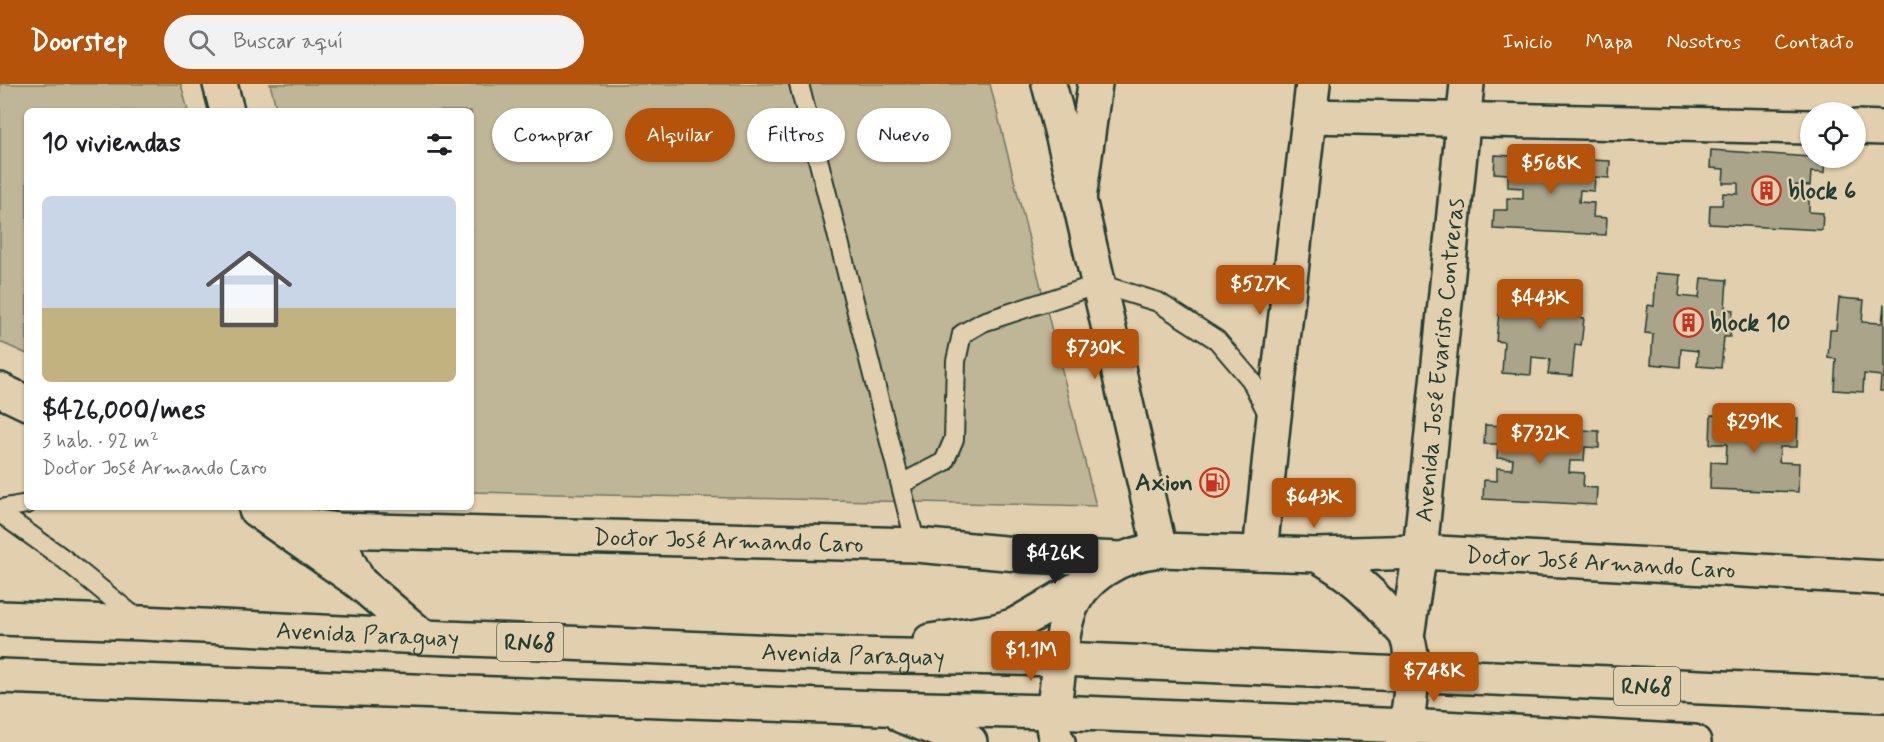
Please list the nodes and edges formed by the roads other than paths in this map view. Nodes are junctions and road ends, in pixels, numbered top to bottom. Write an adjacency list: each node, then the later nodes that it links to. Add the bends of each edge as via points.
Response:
1 (220, 84): 7 (main road)
2 (799, 84): 18 (lane)
3 (1049, 84): 13 (main road)
4 (1095, 84): 13 (main road)
5 (1314, 84): 8 (main road)
6 (1467, 84): 9 (main road, Avenida José Evaristo Contreras)
7 (226, 108)
8 (1310, 116): 9 (main road); 17 (main road)
9 (1462, 120): 10 (main road); 26 (main road, Avenida José Evaristo Contreras)
10 (1800, 127)
11 (1866, 128): 12 (main road)
12 (1884, 128)
13 (1079, 199): 14 (main road)
14 (1099, 284): 17 (lane, via 1158,302 1217,340 1251,380); 18 (lane, via 982,322 962,334 956,361 954,439 944,462); 25 (main road)
15 (0, 390): 16 (main road)
16 (24, 402)
17 (1273, 424): 27 (main road)
18 (901, 484): 24 (lane)
19 (24, 505): 22 (lane)
20 (254, 510): 31 (main road)
21 (256, 510): 23 (main road, Doctor José Armando Caro, via 298,524)
22 (0, 511): 34 (lane)
23 (334, 519): 24 (main road, Doctor José Armando Caro); 31 (main road)
24 (916, 545): 29 (main road, Doctor José Armando Caro)
25 (1160, 550): 27 (main road, Doctor José Armando Caro); 29 (main road, Doctor José Armando Caro)
26 (1420, 552): 28 (main road, Doctor José Armando Caro); 30 (main road, Doctor José Armando Caro); 35 (main road, Avenida José Evaristo Contreras)
27 (1260, 553): 28 (main road, Doctor José Armando Caro)
28 (1317, 555): 35 (main road, via 1364,586)
29 (1121, 559): 32 (main road)
30 (1884, 578)
31 (359, 582): 36 (main road)
32 (1084, 585): 37 (main road, via 1015,625 996,631); 38 (main road, via 1068,615)
33 (0, 618): 34 (main road, Avenida Paraguay / RN68)
34 (142, 623): 36 (main road, Avenida Paraguay / RN68)
35 (1407, 636): 40 (main road, Avenida José Evaristo Contreras)
36 (423, 637): 37 (main road, Avenida Paraguay / RN68)
37 (849, 655): 38 (main road, Avenida Paraguay / RN68)
38 (1060, 659): 40 (main road, Avenida Paraguay / RN68); 43 (main road)
39 (0, 676): 42 (main road, RN68)
40 (1411, 676): 41 (main road, Avenida Paraguay / RN68); 44 (main road, Avenida José Evaristo Contreras)
41 (1884, 695)
42 (880, 708): 43 (main road, RN68); 45 (main road)
43 (1055, 733): 44 (main road, RN68)
44 (1404, 734): 46 (main road, RN68)
45 (970, 742)
46 (1694, 742)

